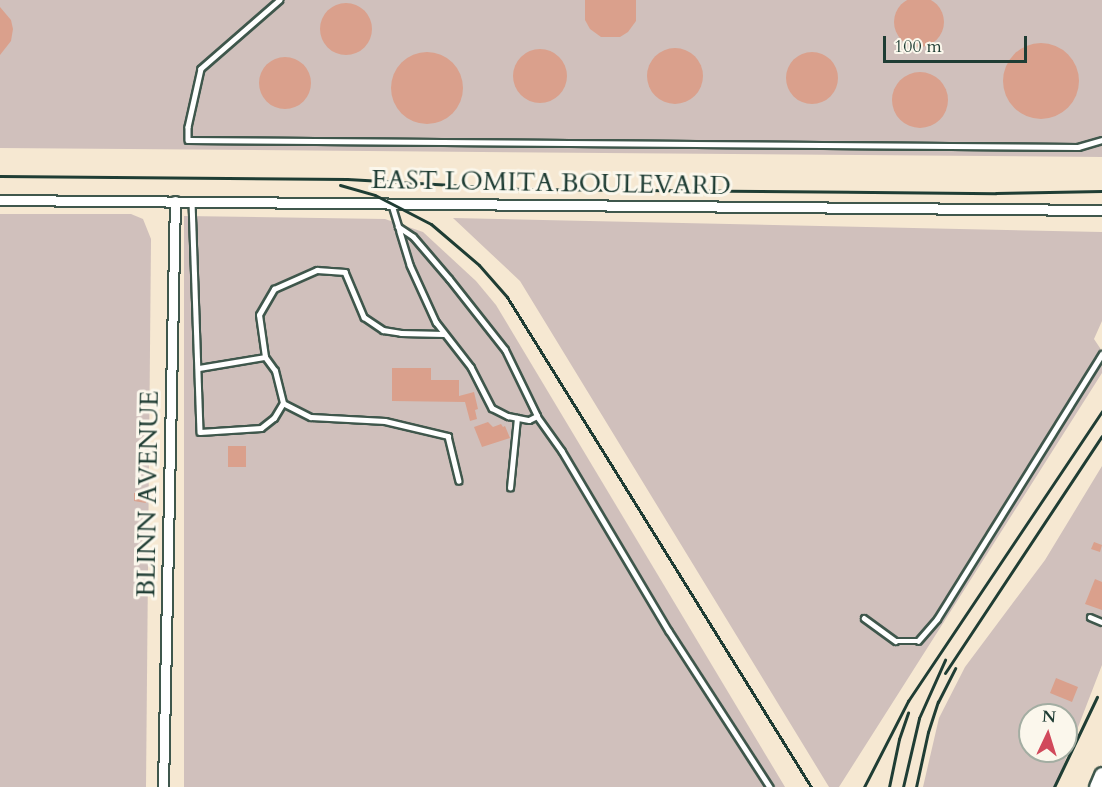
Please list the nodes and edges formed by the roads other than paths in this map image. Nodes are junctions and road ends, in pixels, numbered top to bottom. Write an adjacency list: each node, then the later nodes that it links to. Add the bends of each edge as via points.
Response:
1 (280, 0): 2 (lane, via 201,69 188,140 1078,147)
2 (1102, 140)
3 (0, 200): 4 (street, EAST LOMITA BOULEVARD)
4 (175, 201): 5 (street, EAST LOMITA BOULEVARD); 22 (street, BLINN AVENUE)
5 (192, 201): 6 (street, EAST LOMITA BOULEVARD); 12 (lane)
6 (392, 202): 7 (street, EAST LOMITA BOULEVARD); 8 (lane)
7 (1102, 210)
8 (398, 227): 9 (lane, via 410,265); 14 (lane, via 413,237 505,350)
9 (445, 334): 11 (lane, via 382,330 364,317 345,272 317,270 274,289 259,315); 15 (lane, via 471,367 492,408)
10 (1102, 354): 19 (lane, via 937,619 918,641 896,641)
11 (265, 357): 12 (lane); 13 (lane, via 275,371)
12 (199, 368): 13 (lane, via 200,432 261,428 274,418)
13 (283, 403): 16 (lane, via 311,417 385,421 448,436)
14 (537, 416): 15 (lane, via 530,420); 23 (lane)
15 (518, 418): 17 (lane)
16 (459, 481)
17 (510, 488)
18 (1090, 617): 20 (lane)
19 (864, 618)
20 (1102, 622)
21 (1102, 775): 24 (main road)
22 (163, 787)
23 (770, 787)
24 (1097, 787)

